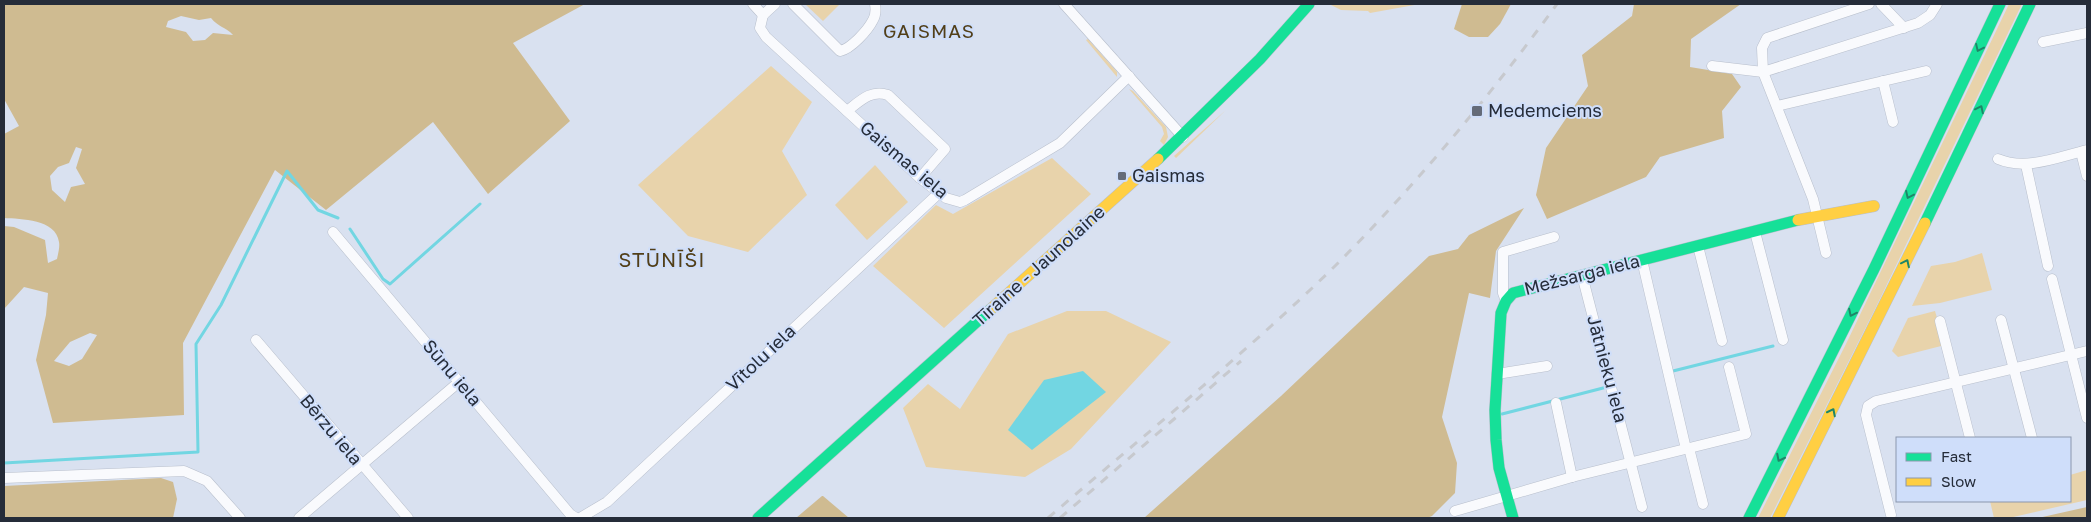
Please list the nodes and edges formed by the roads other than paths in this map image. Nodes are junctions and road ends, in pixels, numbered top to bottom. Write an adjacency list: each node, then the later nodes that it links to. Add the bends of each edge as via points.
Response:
1 (753, 4): 12 (street)
2 (775, 4): 12 (street)
3 (793, 4): 4 (street, via 840,51 850,47 873,21)
4 (875, 4)
5 (1064, 4): 19 (street)
6 (1309, 4): 24 (main road, Tīraine - Jaunolaine)
7 (1869, 4): 17 (street, via 1767,38 1762,48)
8 (1881, 4): 13 (street)
9 (1937, 4): 13 (street, via 1930,16)
10 (2000, 4): 76 (main road, one-way to 76, via 1874,269)
11 (2030, 4): 77 (main road, one-way to 11, via 1885,307)
12 (763, 15): 22 (street, Gaismas iela, via 760,28 766,38)
13 (1904, 28): 17 (street)
14 (2087, 33): 15 (street)
15 (2043, 42)
16 (1712, 66): 17 (street)
17 (1763, 72): 21 (street)
18 (1926, 72): 20 (street)
19 (1129, 76): 24 (street); 30 (street, Gaismas iela, via 1063,140 1042,155 965,200 952,200)
20 (1883, 81): 21 (street); 23 (street)
21 (1777, 106): 32 (street)
22 (847, 111): 29 (street, Gaismas iela); 29 (street, via 868,95 879,92 888,95 945,149)
23 (1892, 122)
24 (1183, 137): 74 (main road, Tīraine - Jaunolaine)
25 (2084, 151): 27 (street); 28 (street)
26 (1998, 159): 27 (street, via 2011,165)
27 (2026, 165): 39 (street)
28 (2087, 176)
29 (920, 178): 30 (street, Gaismas iela)
30 (939, 193): 70 (street, Vītolu iela, via 607,502)
31 (1874, 206): 32 (main road, Mežsarga iela)
32 (1817, 216): 34 (main road, Mežsarga iela); 37 (street)
33 (333, 232): 54 (street, Sūnu iela)
34 (1756, 232): 36 (main road, Mežsarga iela); 46 (street)
35 (1554, 237): 42 (street, via 1503,252)
36 (1698, 246): 38 (main road, Mežsarga iela); 47 (street)
37 (1826, 253)
38 (1642, 260): 40 (main road, Mežsarga iela); 60 (street)
39 (2048, 266)
40 (1582, 275): 42 (main road, Mežsarga iela, via 1513,293); 61 (street, Jātnieku iela)
41 (2052, 280): 49 (street)
42 (1506, 301): 53 (main road, Mežsarga iela, via 1499,327)
43 (2001, 320): 52 (street)
44 (1940, 321): 55 (street)
45 (256, 340): 62 (street, Bērzu iela)
46 (1783, 340)
47 (1722, 341)
48 (2087, 351): 49 (street)
49 (2071, 355): 52 (street); 57 (street)
50 (1547, 366): 53 (street)
51 (1729, 367): 60 (street, via 1746,434)
52 (2014, 369): 55 (street); 59 (street)
53 (1496, 374): 65 (main road, Mežsarga iela, via 1496,440 1499,468)
54 (459, 382): 62 (street); 70 (street, Sūnu iela)
55 (1957, 384): 58 (street); 69 (street, via 1876,401 1868,406 1866,415)
56 (1556, 403): 63 (street)
57 (2087, 418)
58 (1970, 437)
59 (2032, 437)
60 (1688, 449): 61 (street); 66 (street)
61 (1631, 463): 63 (street); 67 (street, Jātnieku iela)
62 (362, 466): 72 (street); 73 (street, Bērzu iela)
63 (1572, 477): 65 (street)
64 (4, 478): 71 (street, via 184,471 207,481)
65 (1507, 494): 68 (street); 75 (main road, Mežsarga iela)
66 (1703, 504)
67 (1642, 507)
68 (1455, 511)
69 (1891, 515)
70 (575, 517)
71 (240, 518)
72 (300, 518)
73 (408, 518)
74 (758, 518)
75 (1513, 518)
76 (1749, 518)
77 (1778, 518)

